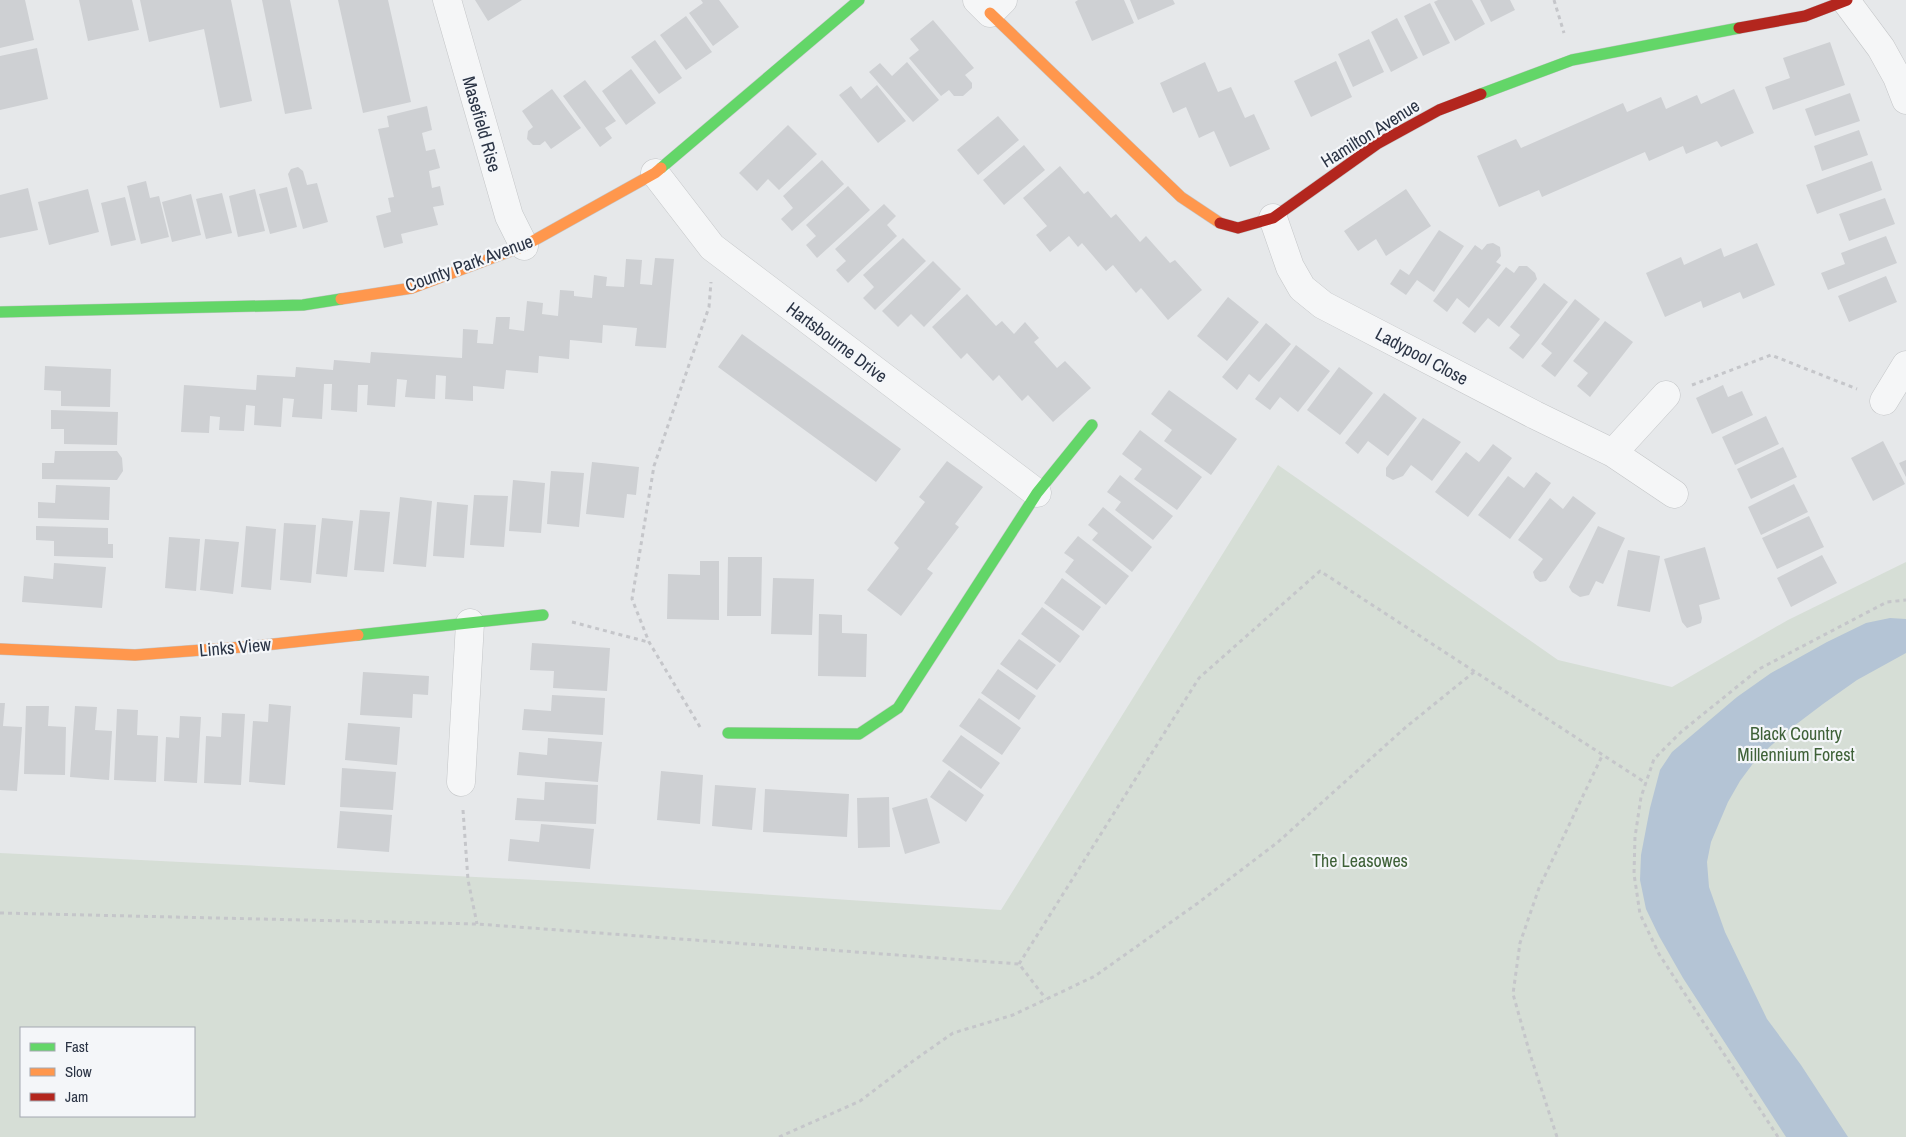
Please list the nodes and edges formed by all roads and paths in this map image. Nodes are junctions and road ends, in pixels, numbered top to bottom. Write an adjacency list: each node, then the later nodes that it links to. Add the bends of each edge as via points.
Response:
1 (447, 0): 8 (street, Masefield Rise, via 508,216)
2 (859, 0): 6 (street, County Park Avenue)
3 (1846, 1): 5 (street, via 1881,48); 7 (street, Hamilton Avenue, via 1805,16 1572,60 1438,110 1377,144)
4 (990, 4): 7 (street, Hamilton Avenue, via 1181,197 1216,222 1238,228)
5 (1906, 100)
6 (655, 173): 8 (street, County Park Avenue); 9 (street, Hartsbourne Drive)
7 (1273, 218): 15 (street, Ladypool Close, via 1290,267 1302,288 1323,304)
8 (524, 246): 10 (street, County Park Avenue, via 412,288 303,305)
9 (712, 247): 16 (street, Hartsbourne Drive); 21 (path, via 709,307 654,466 632,599)
10 (0, 312)
11 (1906, 365): 13 (street)
12 (1666, 395): 13 (path, via 1771,355); 15 (street)
13 (1884, 401)
14 (1092, 425): 16 (street)
15 (1613, 453): 17 (street, Ladypool Close)
16 (1036, 492): 24 (street, via 898,708 859,734)
17 (1674, 494)
18 (1906, 600): 27 (path, via 1887,602 1759,669 1681,732 1654,759)
19 (543, 615): 20 (street, Links View); 21 (path)
20 (470, 623): 22 (street, Links View, via 256,646 135,654); 26 (street)
21 (649, 642): 24 (path, via 701,730)
22 (0, 649)
23 (1474, 672): 25 (path); 30 (path, via 1320,570 1200,678); 31 (path, via 1264,853 1094,976)
24 (728, 733)
25 (1602, 756): 27 (path); 33 (path, via 1539,888 1520,943 1513,994)
26 (461, 782): 29 (path, via 468,880)
27 (1646, 783): 34 (path, via 1635,837 1634,874 1640,914 1660,954)
28 (0, 913): 29 (path)
29 (478, 924): 30 (path)
30 (1019, 964): 31 (path)
31 (1046, 999): 32 (path, via 1013,1015 953,1033 860,1101)
32 (779, 1137)
33 (1556, 1137)
34 (1778, 1137)

